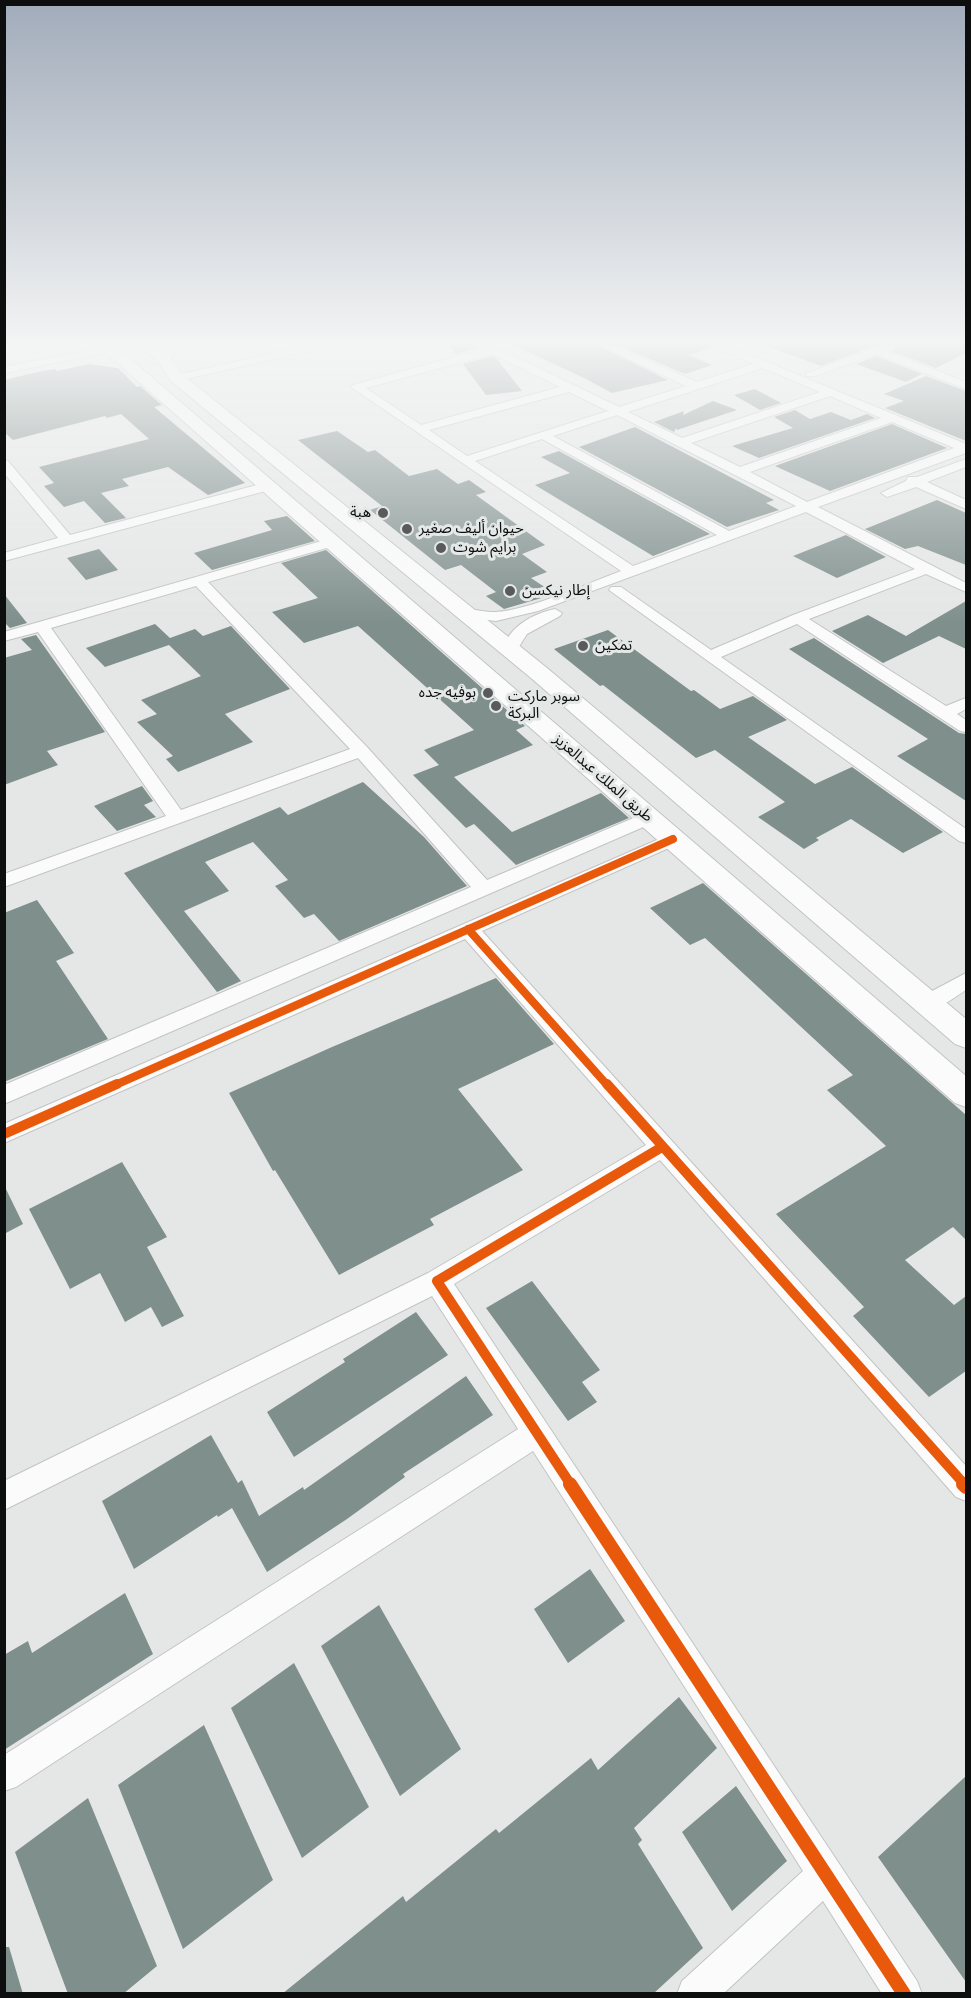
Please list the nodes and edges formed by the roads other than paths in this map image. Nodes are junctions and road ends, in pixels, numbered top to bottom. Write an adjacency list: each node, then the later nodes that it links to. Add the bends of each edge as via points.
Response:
1 (211, 437): 21 (highway, طريق الملك عبدالعزيز)
2 (249, 437): 38 (highway)
3 (432, 437): 13 (street)
4 (536, 437): 13 (street)
5 (547, 437): 28 (street)
6 (671, 437): 11 (street)
7 (695, 437): 11 (street)
8 (837, 437): 17 (street)
9 (943, 437): 12 (street)
10 (947, 437): 12 (street)
11 (681, 442): 17 (street)
12 (966, 446): 16 (street)
13 (466, 460): 33 (street)
14 (4, 464): 29 (street)
15 (966, 464): 19 (street)
16 (914, 468): 18 (street); 19 (street)
17 (739, 472): 25 (street)
18 (898, 474): 20 (street); 25 (street)
19 (934, 476): 20 (street); 22 (street)
20 (917, 482): 23 (street); 24 (street)
21 (268, 486): 29 (street); 30 (highway, طريق الملك عبدالعزيز)
22 (966, 491)
23 (876, 497)
24 (966, 505)
25 (808, 507): 27 (street); 28 (street)
26 (845, 508): 27 (street)
27 (824, 516): 32 (street); 36 (street)
28 (728, 536): 33 (street)
29 (67, 540): 31 (street)
30 (332, 542): 34 (street); 50 (highway, طريق الملك عبدالعزيز)
31 (4, 557)
32 (927, 569): 35 (street); 39 (street)
33 (632, 572): 37 (street)
34 (198, 580): 41 (street); 48 (street)
35 (966, 588)
36 (616, 590): 40 (street); 44 (street)
37 (521, 611): 38 (street, via 496,617); 40 (street)
38 (467, 615): 43 (highway)
39 (798, 618): 44 (street); 46 (street)
40 (534, 622): 43 (street, via 517,633)
41 (42, 626): 42 (street); 49 (street)
42 (4, 637)
43 (510, 650): 57 (highway)
44 (710, 656): 51 (street)
45 (966, 703): 46 (street)
46 (945, 713): 47 (street)
47 (966, 727)
48 (361, 751): 49 (street); 54 (street)
49 (177, 818): 53 (street)
50 (649, 818): 52 (highway, طريق الملك عبدالعزيز); 54 (street)
51 (966, 837)
52 (673, 839): 55 (street); 59 (highway, طريق الملك عبدالعزيز)
53 (4, 881)
54 (484, 889): 60 (street)
55 (468, 929): 61 (street); 62 (street)
56 (966, 981): 57 (street)
57 (928, 1003): 58 (highway)
58 (966, 1036)
59 (966, 1094)
60 (4, 1095)
61 (4, 1134)
62 (662, 1146): 63 (street); 65 (street)
63 (437, 1281): 64 (street); 66 (street)
64 (536, 1433): 67 (street); 68 (street)
65 (966, 1487)
66 (4, 1496)
67 (4, 1775)
68 (825, 1875): 69 (street); 70 (street)
69 (695, 1994)
70 (904, 1994)

